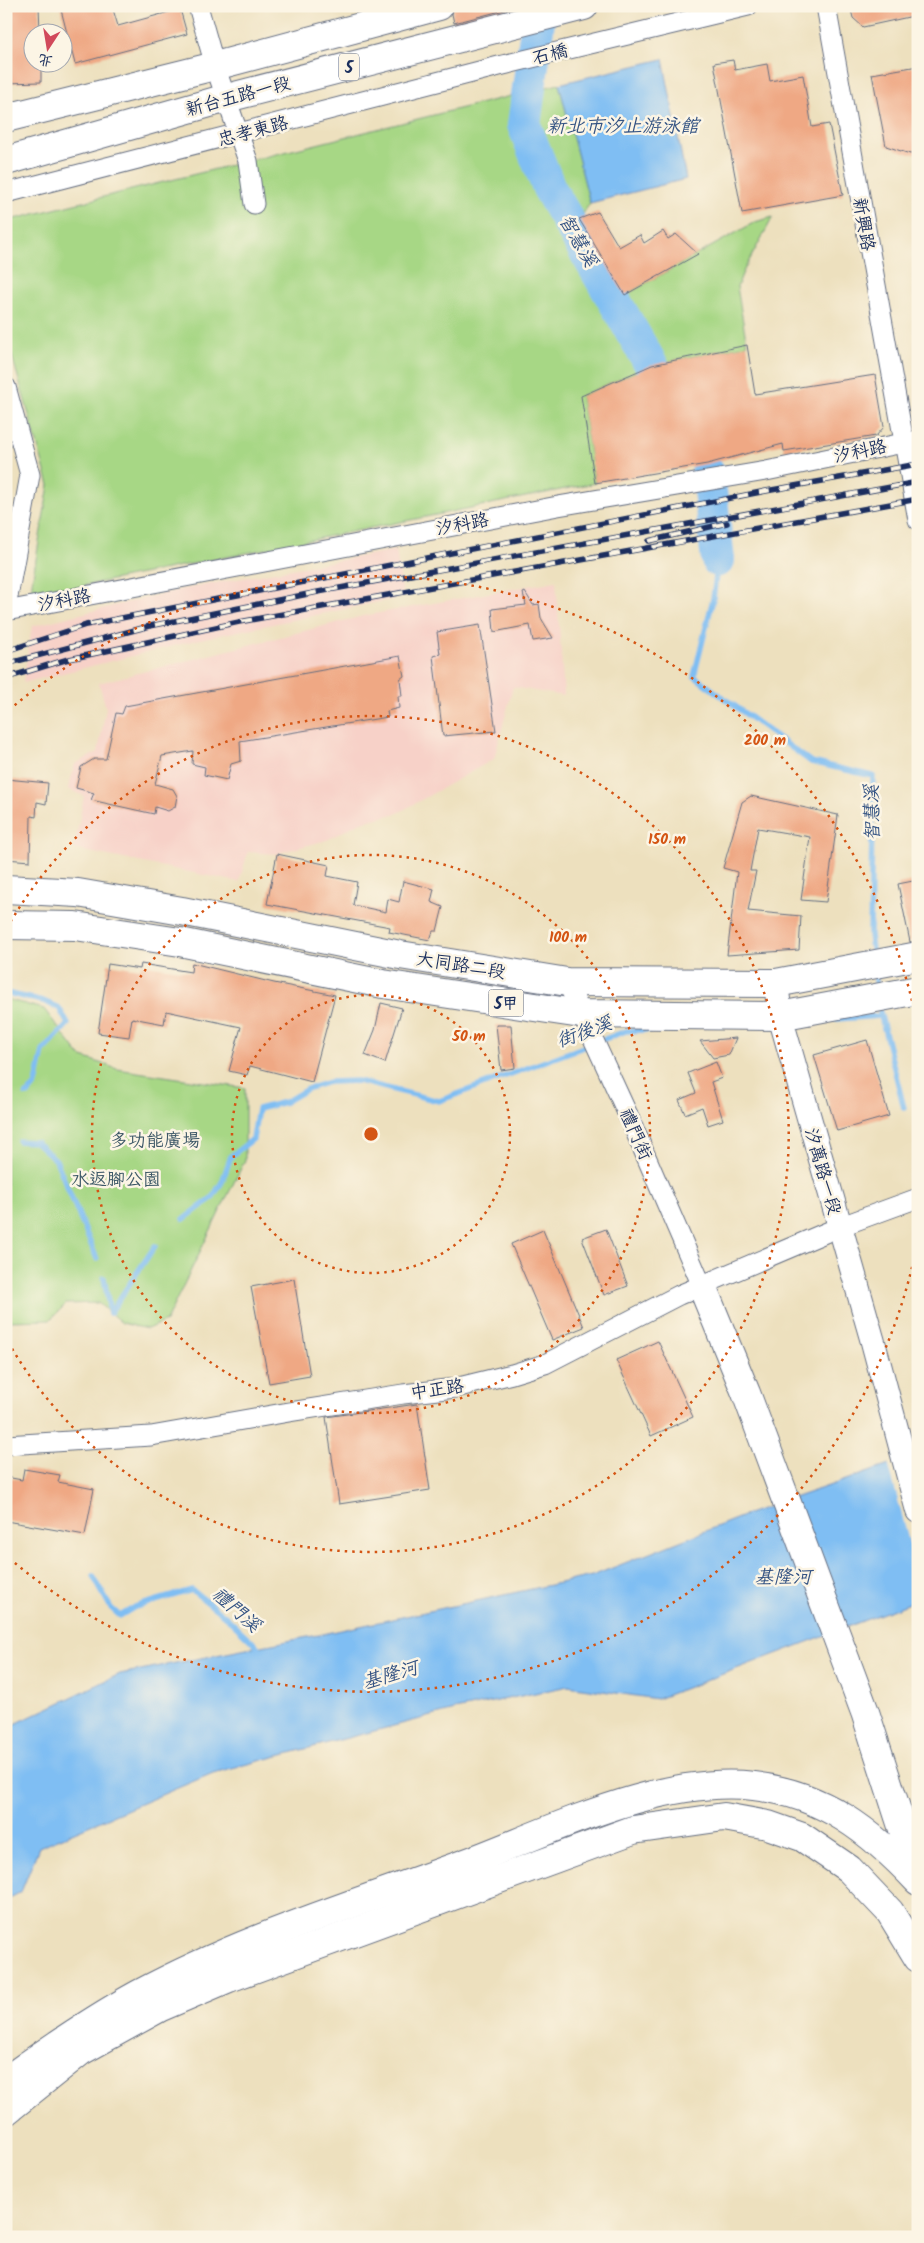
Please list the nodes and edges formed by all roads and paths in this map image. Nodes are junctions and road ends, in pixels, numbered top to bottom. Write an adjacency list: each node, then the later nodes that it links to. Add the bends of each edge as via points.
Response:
1 (198, 6): 6 (street)
2 (439, 6): 6 (main road, 新台五路一段 / 5)
3 (584, 6): 8 (main road, 新台五路一段 / 5)
4 (748, 6): 7 (street, 石橋)
5 (826, 6): 15 (street, 新興路)
6 (215, 66): 8 (street); 9 (main road, 新台五路一段 / 5)
7 (499, 66): 10 (street, 忠孝東路)
8 (227, 98): 10 (street); 11 (main road, 新台五路一段 / 5)
9 (6, 118)
10 (239, 134): 12 (street, 忠孝東路); 13 (street, via 248,161)
11 (6, 161)
12 (6, 193)
13 (254, 204)
14 (6, 387): 17 (street, via 30,475)
15 (910, 441): 16 (street, 新興路); 17 (street, 汐科路, via 766,471 558,506)
16 (918, 520)
17 (6, 610)
18 (6, 889): 19 (main road, 大同路二段 / 5甲, via 78,893)
19 (241, 923): 21 (main road); 23 (main road, 大同路二段 / 5甲, via 400,955)
20 (6, 925): 21 (main road, 大同路二段 / 5甲, via 75,926)
21 (235, 954): 27 (main road, 大同路二段 / 5甲, via 383,984)
22 (918, 956): 24 (main road, 大同路二段 / 5甲)
23 (567, 982): 24 (main road, 大同路二段 / 5甲); 27 (street, 禮門街)
24 (776, 983): 26 (street, 汐萬路一段)
25 (918, 990): 26 (main road, 大同路二段 / 5甲, via 810,1010)
26 (781, 1023): 27 (main road, 大同路二段 / 5甲); 29 (street, 汐萬路一段)
27 (590, 1034): 30 (street, 禮門街)
28 (918, 1198): 29 (street, 中正路)
29 (838, 1227): 30 (street, 中正路); 32 (street, 汐萬路一段)
30 (702, 1286): 31 (street, 中正路, via 545,1364 454,1388 151,1436); 33 (main road, via 746,1393 866,1712)
31 (6, 1445)
32 (918, 1511)
33 (918, 1876)
34 (918, 1881): 36 (main road, via 891,1852 842,1814 794,1792 753,1785 711,1785 658,1794 592,1813 213,1958 99,2017)
35 (914, 1951): 37 (main road, via 890,1912 850,1869 802,1838 768,1825 724,1817 633,1830 299,1951 159,2008 81,2051)
36 (6, 2083)
37 (6, 2111)

